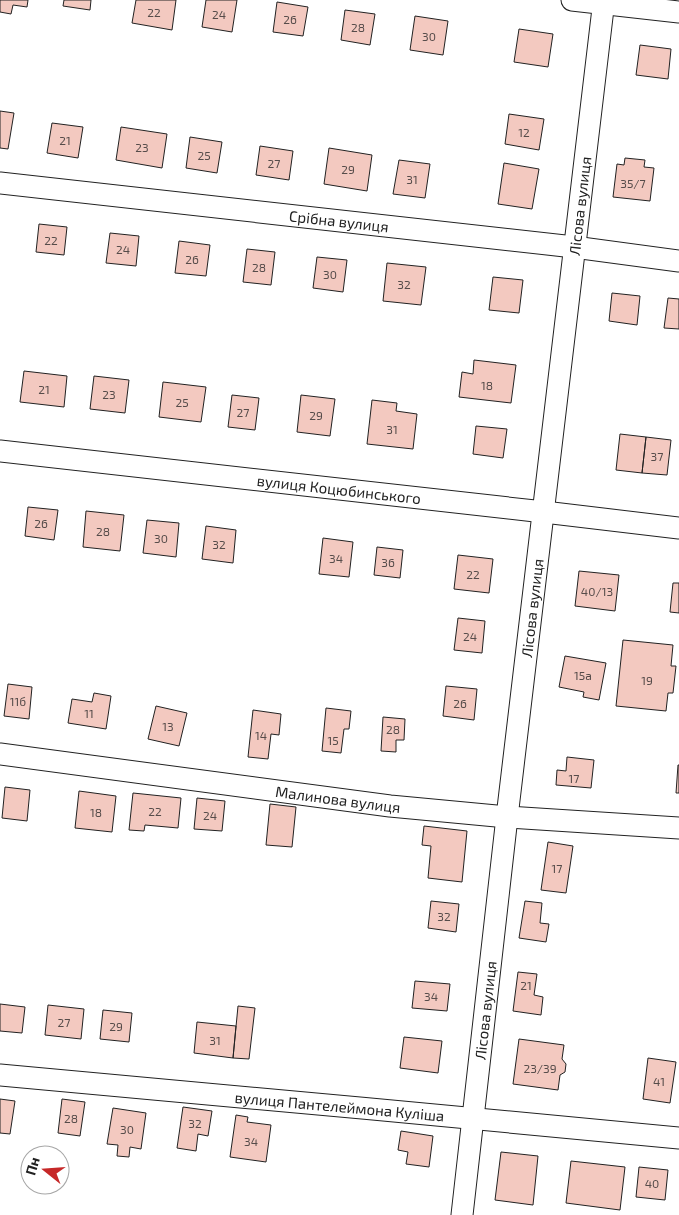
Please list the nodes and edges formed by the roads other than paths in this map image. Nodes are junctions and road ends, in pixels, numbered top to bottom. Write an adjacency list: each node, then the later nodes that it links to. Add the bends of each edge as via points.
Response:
1 (572, 0): 2 (street)
2 (604, 2): 3 (street); 5 (street, Лісова вулиця)
3 (679, 12)
4 (0, 183): 5 (street, Срібна вулиця)
5 (574, 247): 6 (street, Срібна вулиця); 8 (street, Лісова вулиця)
6 (679, 261)
7 (0, 451): 8 (street, вулиця Коцюбинського)
8 (544, 512): 9 (street, вулиця Коцюбинського); 11 (street, Лісова вулиця)
9 (679, 528)
10 (0, 754): 11 (street, Малинова вулиця, via 390,806)
11 (507, 817): 12 (street, Малинова вулиця); 14 (street, Лісова вулиця)
12 (679, 828)
13 (0, 1075): 14 (street, вулиця Пантелеймона Куліша)
14 (473, 1117): 15 (street, вулиця Пантелеймона Куліша); 16 (street, Лісова вулиця)
15 (679, 1138)
16 (462, 1215)

